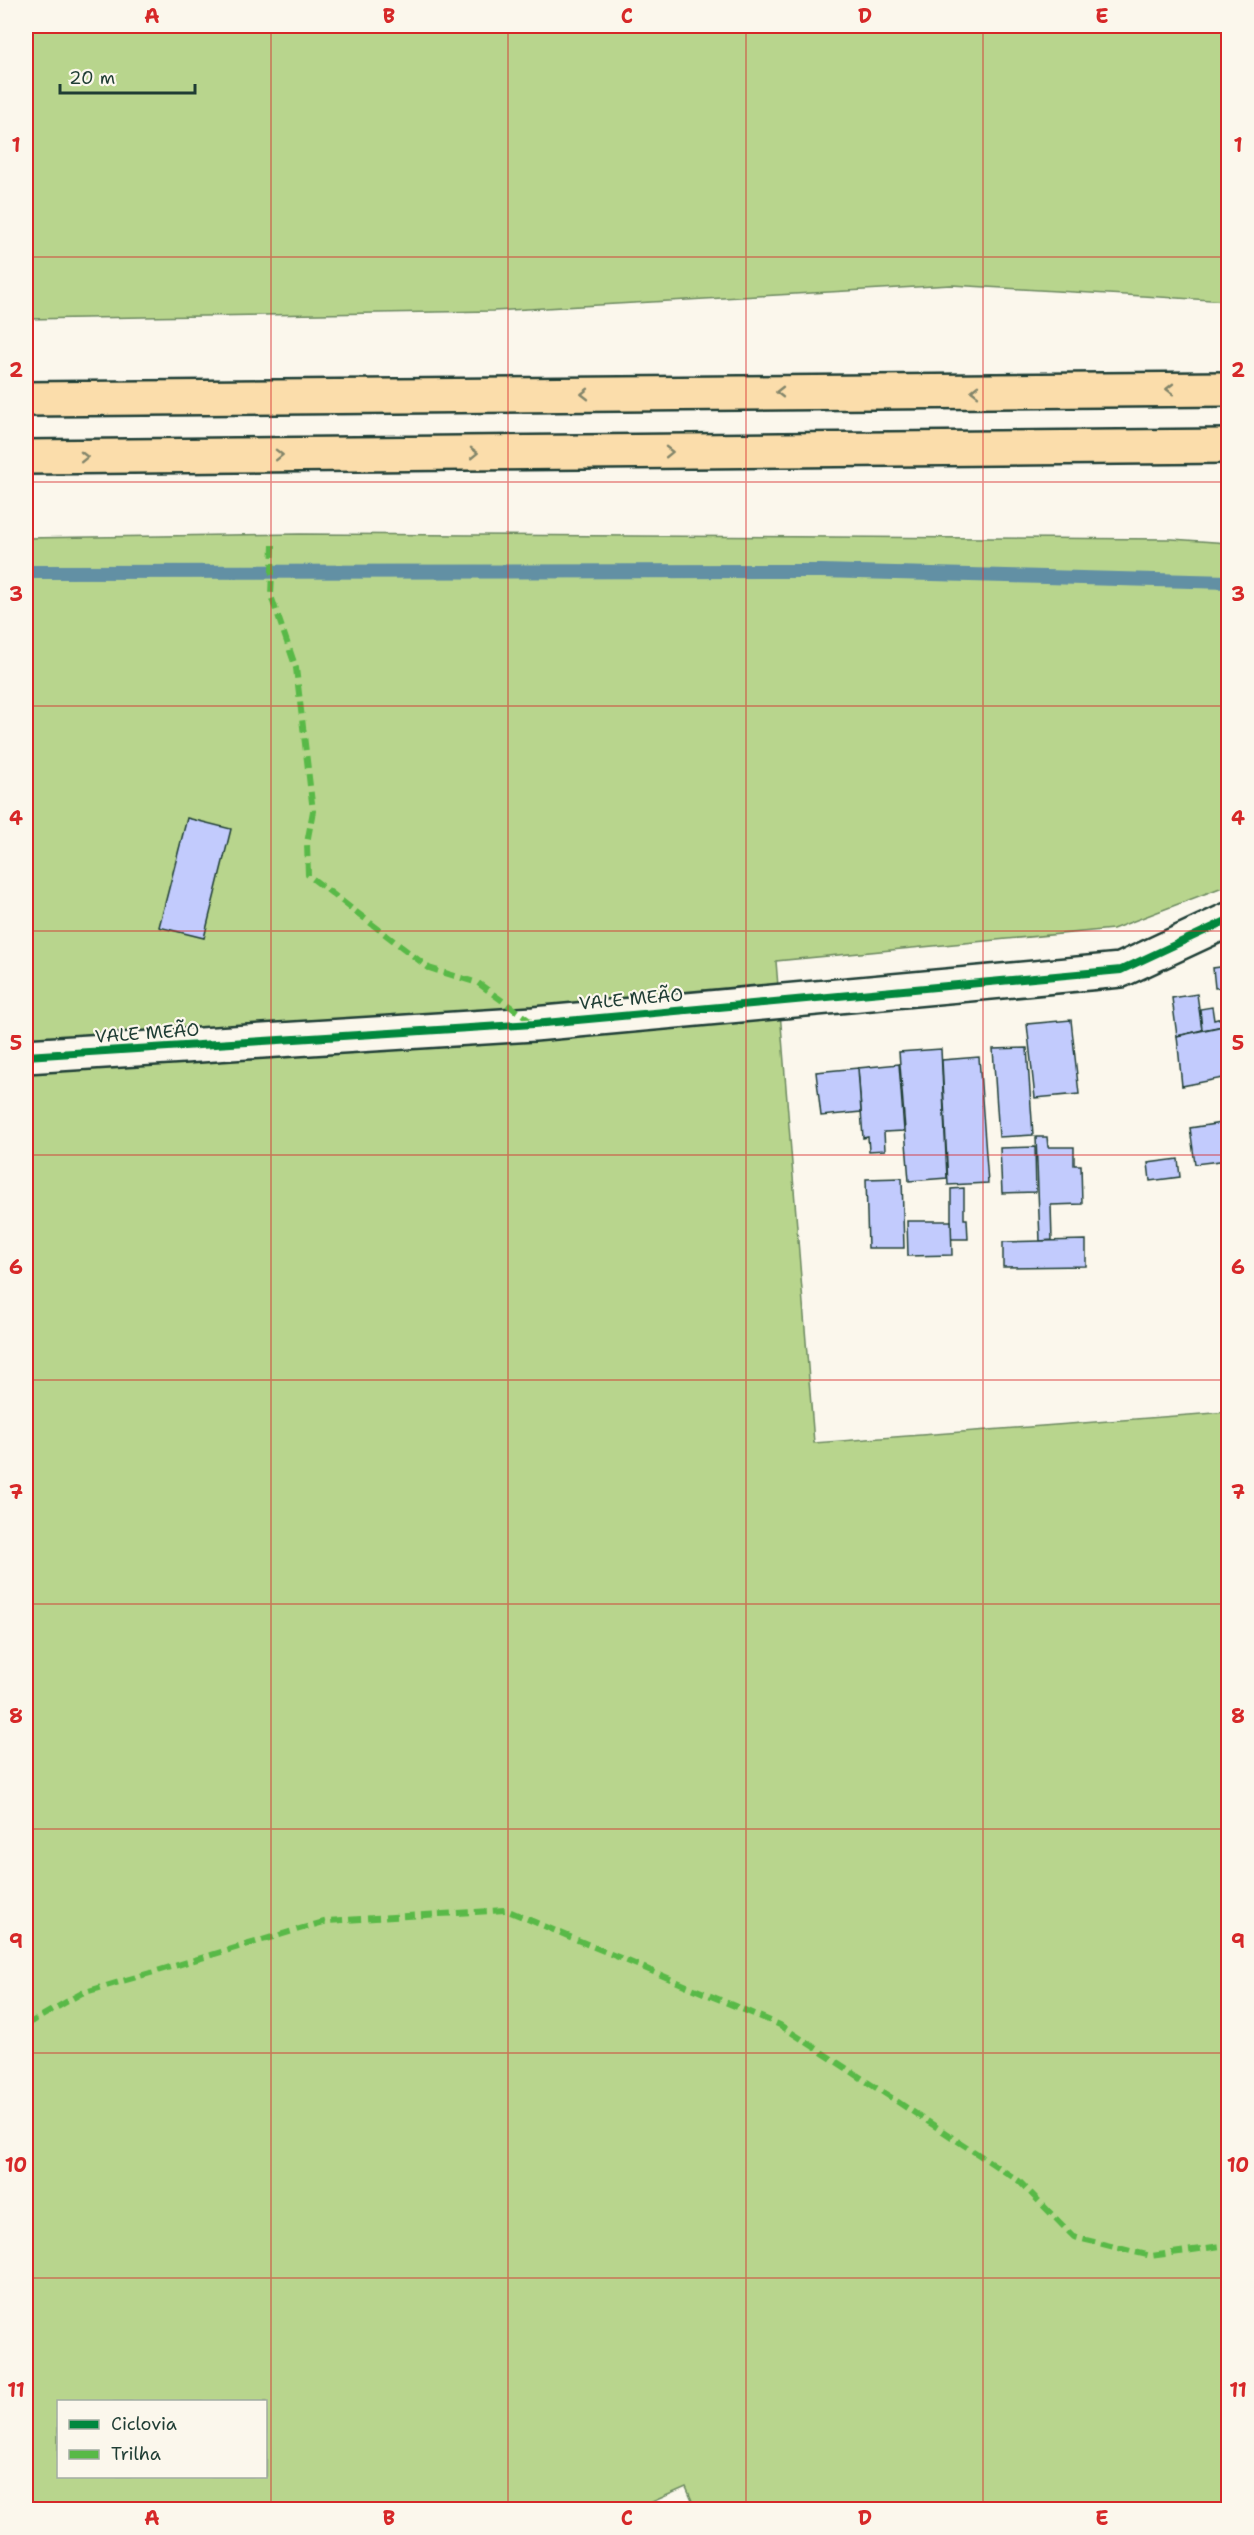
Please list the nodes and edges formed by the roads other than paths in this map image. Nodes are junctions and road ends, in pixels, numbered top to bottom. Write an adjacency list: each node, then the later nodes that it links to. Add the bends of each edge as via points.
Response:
1 (1228, 388): 2 (main road, one-way to 2)
2 (26, 399)
3 (1228, 446): 4 (main road, one-way to 3)
4 (26, 457)
5 (1228, 920): 6 (street, VALE MEÃO, via 1121,970 534,1023)
6 (26, 1056)

